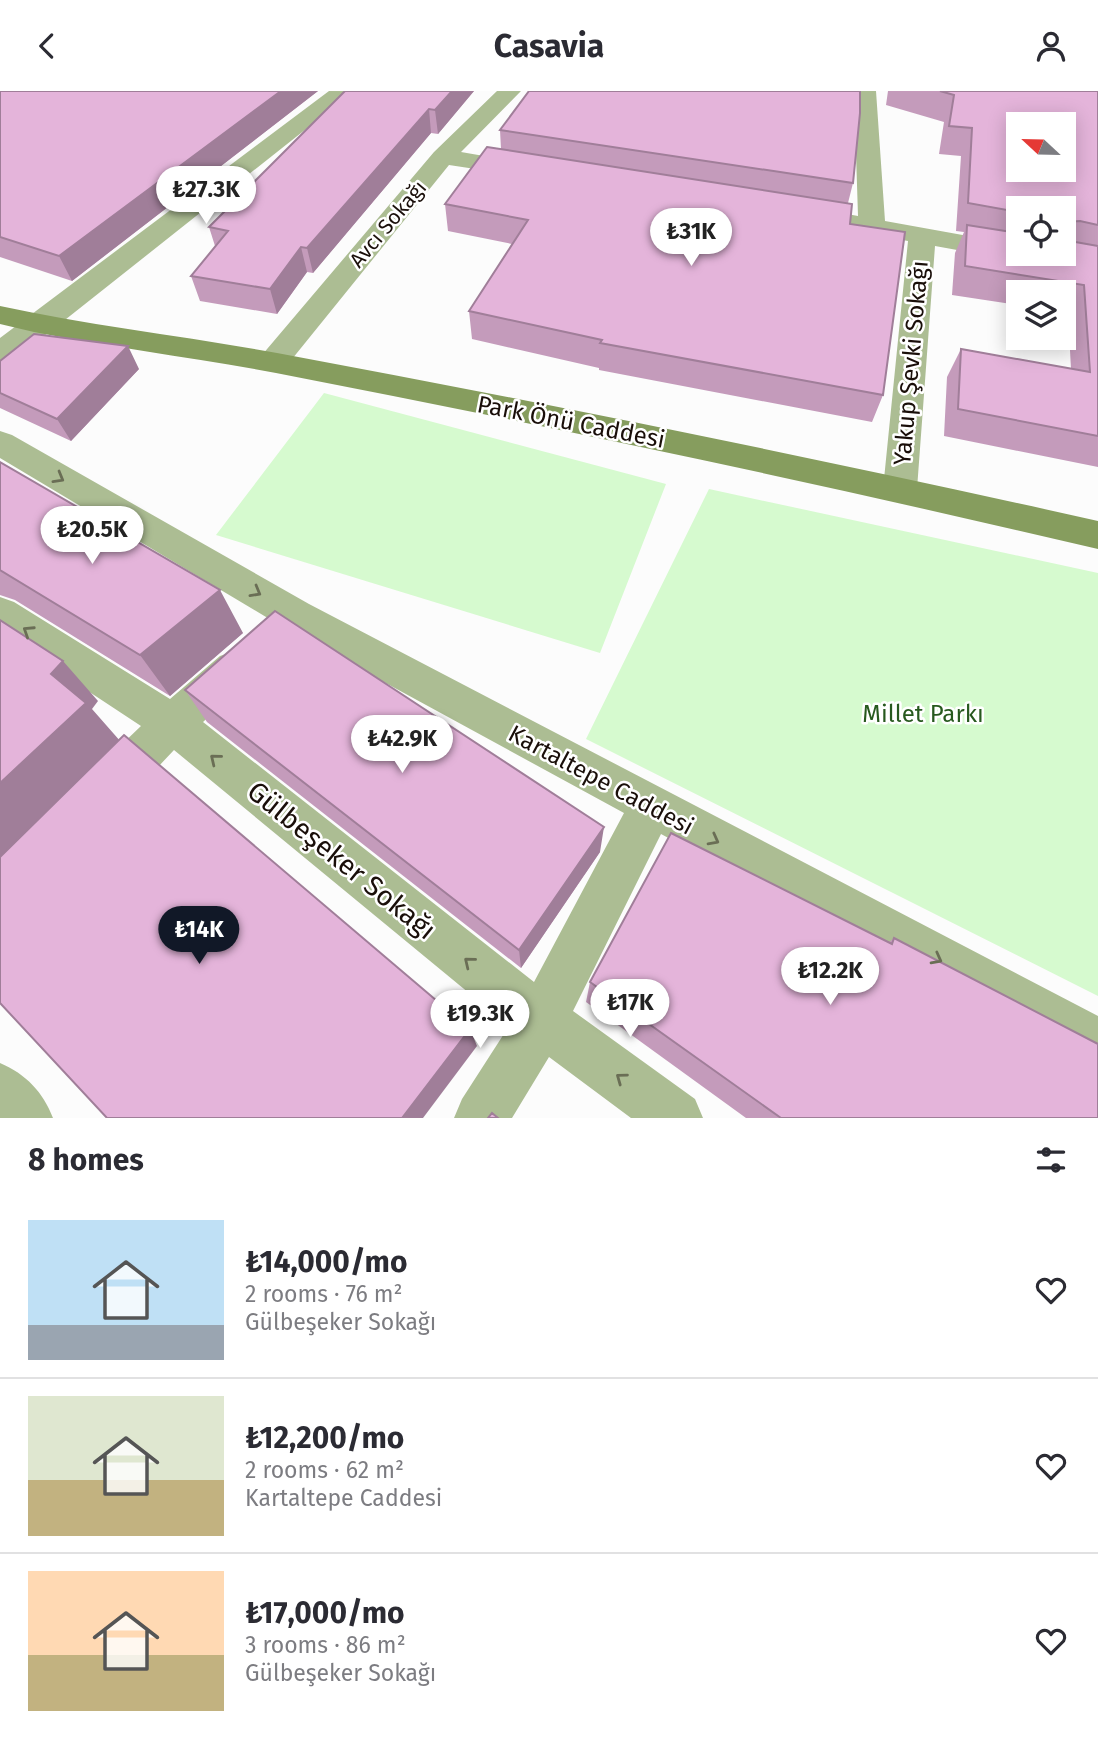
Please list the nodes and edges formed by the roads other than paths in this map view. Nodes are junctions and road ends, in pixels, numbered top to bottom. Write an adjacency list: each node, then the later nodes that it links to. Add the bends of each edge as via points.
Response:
1 (343, 91): 11 (street)
2 (510, 91): 4 (street, Avcı Sokağı)
3 (865, 91): 7 (street)
4 (443, 157): 5 (street); 13 (street, Avcı Sokağı)
5 (551, 174)
6 (778, 210): 7 (street)
7 (872, 225): 8 (street)
8 (922, 237): 9 (street); 15 (street, Yakup Şevki Sokağı)
9 (1006, 251)
10 (0, 315): 11 (street, Park Önü Caddesi)
11 (40, 324): 12 (street); 13 (street, Park Önü Caddesi)
12 (0, 352)
13 (273, 362): 15 (street, Park Önü Caddesi)
14 (0, 443): 18 (street, Kartaltepe Caddesi, one-way to 18)
15 (900, 489): 16 (street, Park Önü Caddesi)
16 (1098, 535)
17 (0, 613): 19 (street, Gülbeşeker Sokağı, one-way to 17)
18 (295, 615): 19 (street); 20 (street, Kartaltepe Caddesi)
19 (172, 723): 21 (street); 22 (street, Gülbeşeker Sokağı, one-way to 19)
20 (651, 807): 22 (street); 23 (street, Kartaltepe Caddesi, one-way to 23)
21 (76, 819)
22 (541, 1020): 26 (street); 27 (street, Gülbeşeker Sokağı, one-way to 22)
23 (1098, 1044)
24 (0, 1090): 25 (street)
25 (26, 1118)
26 (481, 1118)
27 (676, 1118)

